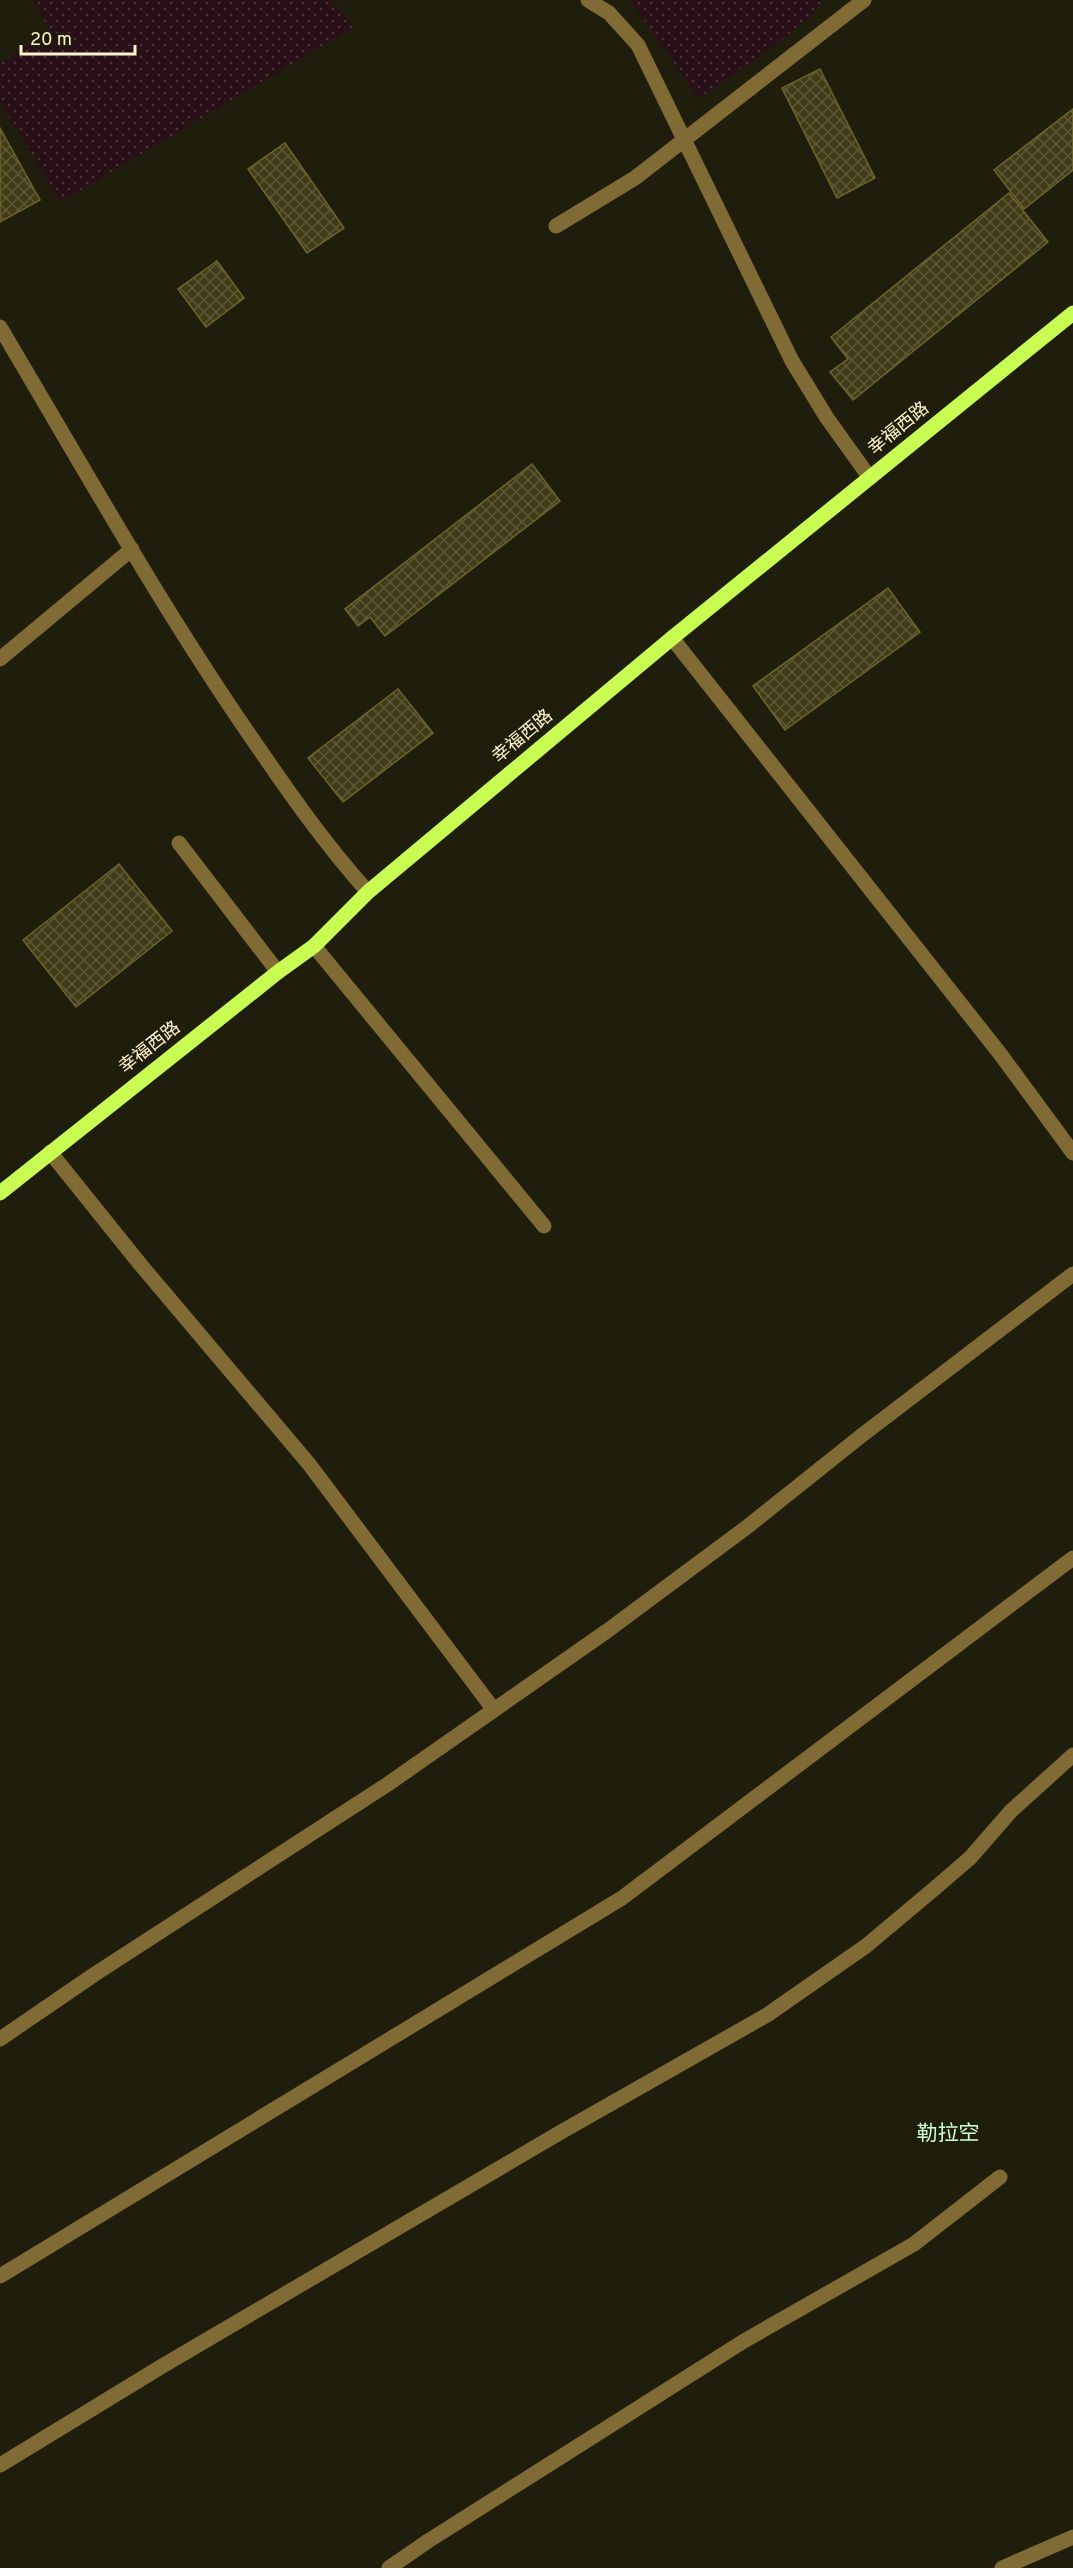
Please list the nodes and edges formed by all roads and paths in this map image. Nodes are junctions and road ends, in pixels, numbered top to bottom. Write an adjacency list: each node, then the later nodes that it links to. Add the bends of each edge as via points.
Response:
1 (588, 0): 3 (street, via 609,13 638,45)
2 (864, 0): 3 (street)
3 (684, 140): 4 (street, via 635,178); 7 (street, via 792,361)
4 (556, 225)
5 (1073, 313): 7 (main road, 幸福西路)
6 (0, 327): 8 (street)
7 (870, 477): 9 (main road, 幸福西路)
8 (132, 549): 10 (street); 12 (street, via 199,662 336,857)
9 (672, 638): 12 (main road, 幸福西路); 16 (street)
10 (0, 659)
11 (179, 843): 14 (street)
12 (368, 892): 13 (main road, 幸福西路)
13 (314, 946): 14 (main road, 幸福西路); 18 (street)
14 (278, 972): 15 (main road, 幸福西路)
15 (50, 1152): 17 (main road, 幸福西路); 21 (street, via 309,1464)
16 (1073, 1153)
17 (0, 1193)
18 (544, 1226)
19 (1073, 1274): 21 (street, via 747,1527)
20 (1073, 1558): 25 (street, via 622,1898)
21 (494, 1710): 23 (street)
22 (1073, 1755): 26 (street, via 941,1883 866,1946 767,2015 561,2132)
23 (0, 2039)
24 (1000, 2177): 28 (street, via 914,2244 744,2341)
25 (0, 2276)
26 (0, 2465)
27 (1073, 2537): 29 (street)
28 (389, 2568)
29 (1002, 2568)

